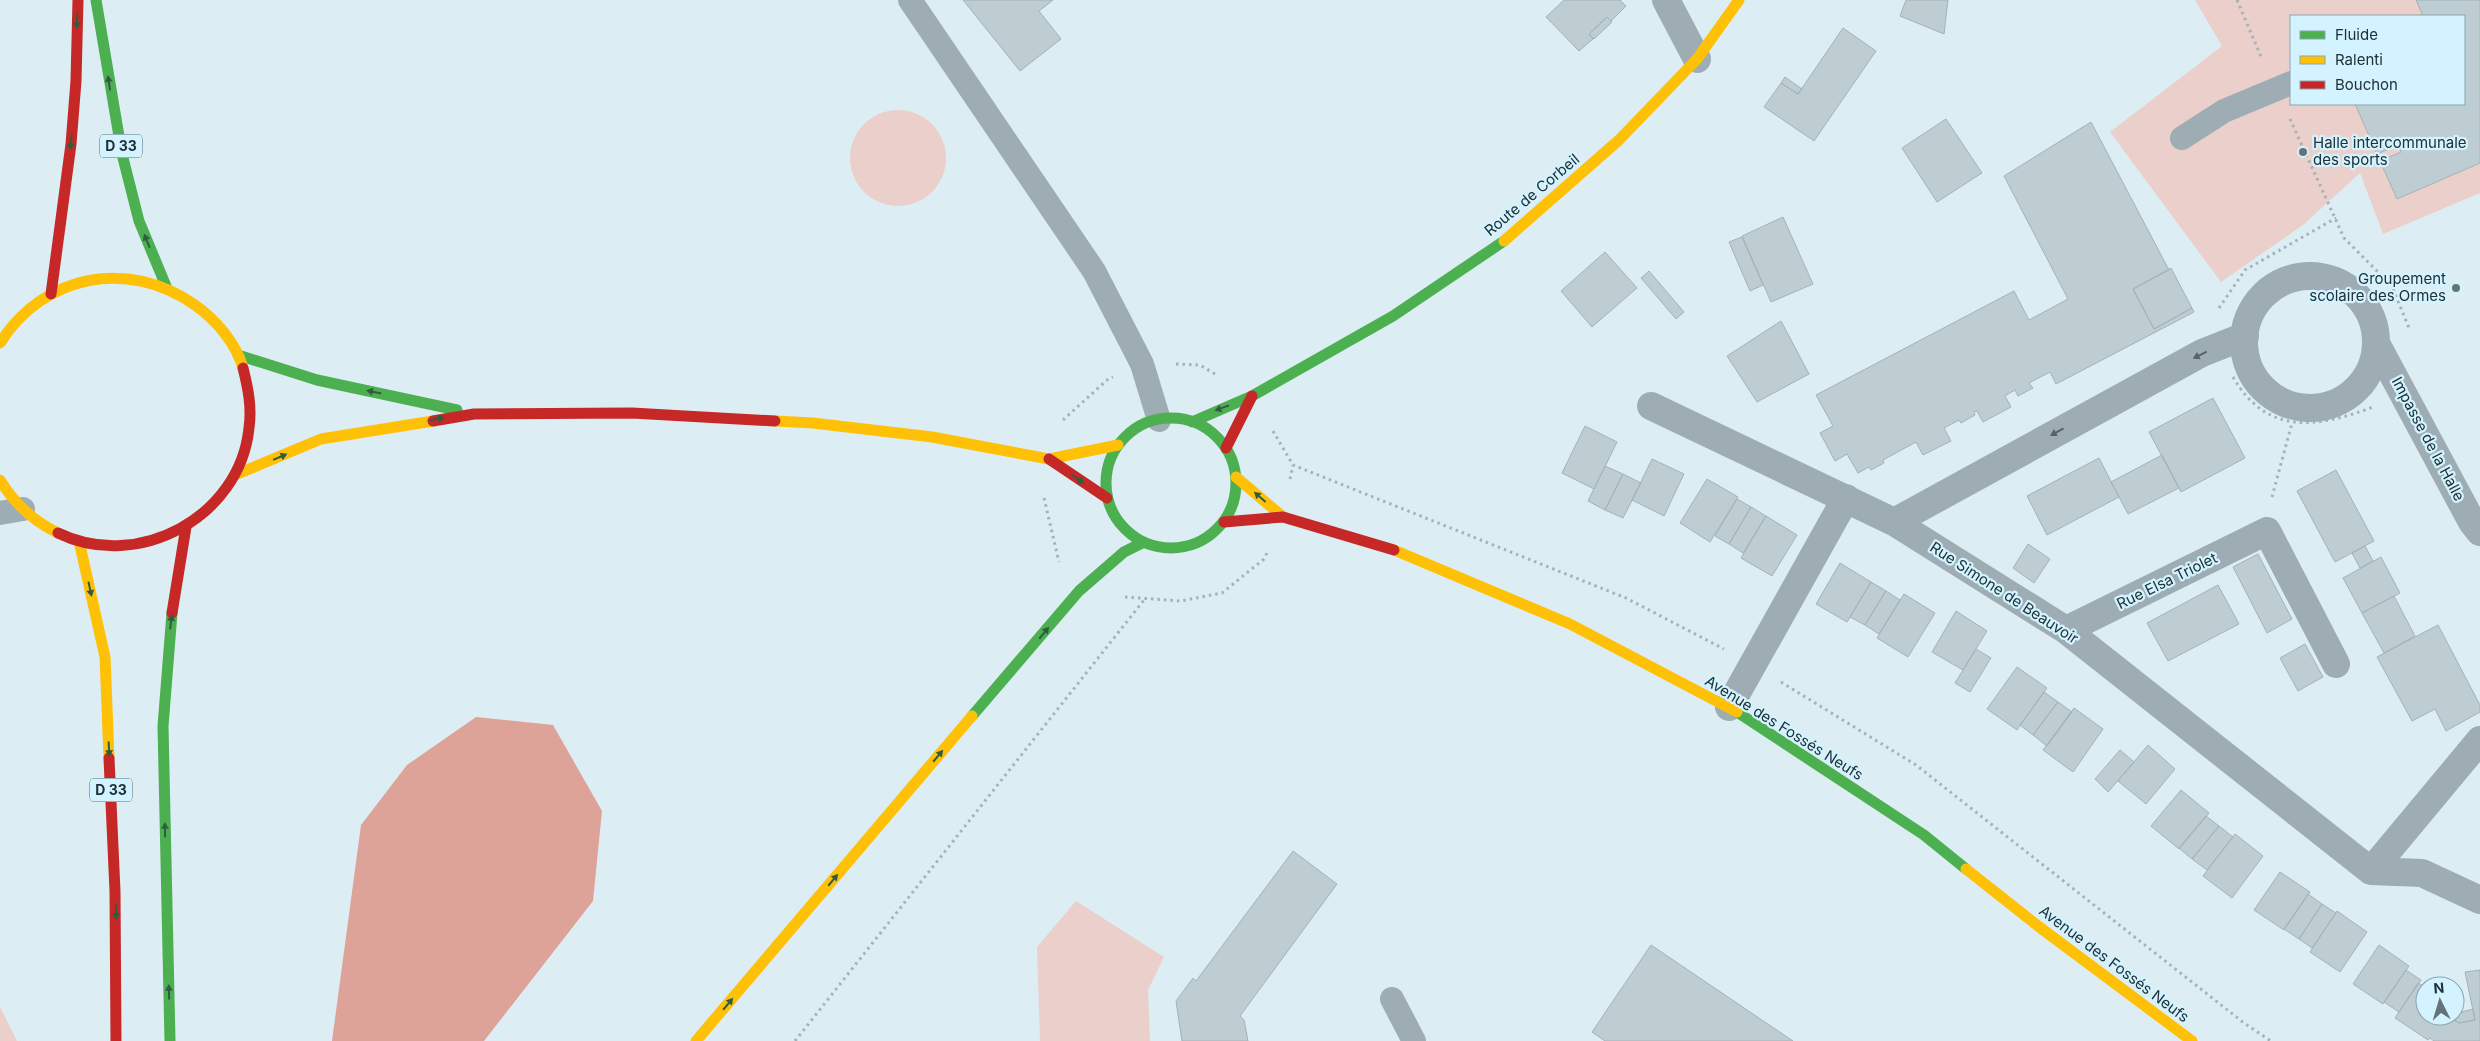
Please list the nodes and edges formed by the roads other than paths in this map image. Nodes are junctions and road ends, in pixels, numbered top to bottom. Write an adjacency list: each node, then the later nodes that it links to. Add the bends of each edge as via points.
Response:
1 (78, 0): 10 (main road, one-way to 10, via 71,144)
2 (96, 0): 9 (main road, D 33, one-way to 2, via 139,221 122,154)
3 (910, 0): 18 (lane, via 1094,271 1142,364)
4 (1666, 0): 6 (street)
5 (1740, 0): 6 (main road, Route de Corbeil)
6 (1697, 59): 15 (main road, Route de Corbeil, via 1619,140 1515,233 1393,316)
7 (2284, 87): 8 (lane, via 2224,111)
8 (2182, 138)
9 (166, 286): 10 (main road, via 137,278 107,277 78,282); 14 (main road, via 209,313 226,333)
10 (51, 294): 12 (main road, via 17,320)
11 (2245, 336): 13 (street, Impasse de la Halle, via 2252,309 2266,292 2285,280 2306,276 2328,278 2349,288 2364,303 2374,322); 13 (street, Impasse de la Halle, via 2245,352 2252,372 2264,389 2282,402 2303,408 2325,407 2345,398 2361,384 2372,366); 32 (street, one-way to 32, via 2202,353)
12 (1, 339)
13 (2377, 345): 34 (street, Impasse de la Halle)
14 (238, 355): 17 (main road, one-way to 14, via 317,380); 23 (main road, via 248,384 251,416 246,446)
15 (1252, 396): 19 (main road, Route de Corbeil, one-way to 19); 21 (main road)
16 (1651, 406): 27 (street, Rue Simone de Beauvoir)
17 (474, 414): 22 (main road, via 632,413 813,423 932,438); 23 (main road, one-way to 17, via 321,439)
18 (1159, 420): 19 (main road); 20 (main road, via 1143,424)
19 (1192, 422): 21 (main road, via 1211,432)
20 (1118, 445): 22 (main road); 26 (main road, via 1109,462)
21 (1226, 448): 24 (main road)
22 (1049, 459): 26 (main road, one-way to 26)
23 (235, 475): 33 (main road, via 222,495)
24 (1236, 477): 30 (main road, Avenue des Fossés Neufs, one-way to 24); 31 (main road, via 1235,493)
25 (0, 480): 28 (main road)
26 (1107, 498): 36 (main road, via 1127,532)
27 (1846, 498): 32 (street, Rue Simone de Beauvoir); 39 (street)
28 (23, 509): 29 (lane); 35 (main road, via 49,528)
29 (0, 513)
30 (1283, 517): 31 (main road, Avenue des Fossés Neufs); 39 (main road, Avenue des Fossés Neufs, via 1380,544 1561,621)
31 (1224, 522): 36 (main road, via 1196,544 1169,548)
32 (1894, 522): 37 (street, Rue Simone de Beauvoir)
33 (186, 527): 35 (main road, via 152,541 116,546); 45 (main road, one-way to 33, via 164,726 170,624)
34 (2480, 532)
35 (79, 541): 44 (main road, D 33, one-way to 44, via 105,657 116,891)
36 (1144, 542): 46 (main road, one-way to 36, via 1079,591 1124,552)
37 (2066, 630): 38 (street, Rue Elsa Triolet, via 2267,531); 41 (street, Rue Simone de Beauvoir)
38 (2336, 664)
39 (1729, 708): 48 (main road, Avenue des Fossés Neufs, via 1924,835 2038,926)
40 (2480, 740): 41 (street)
41 (2370, 871): 42 (street, via 2422,873)
42 (2480, 900)
43 (1392, 999): 47 (lane)
44 (116, 1041)
45 (170, 1041)
46 (696, 1041)
47 (1414, 1041)
48 (2192, 1041)

